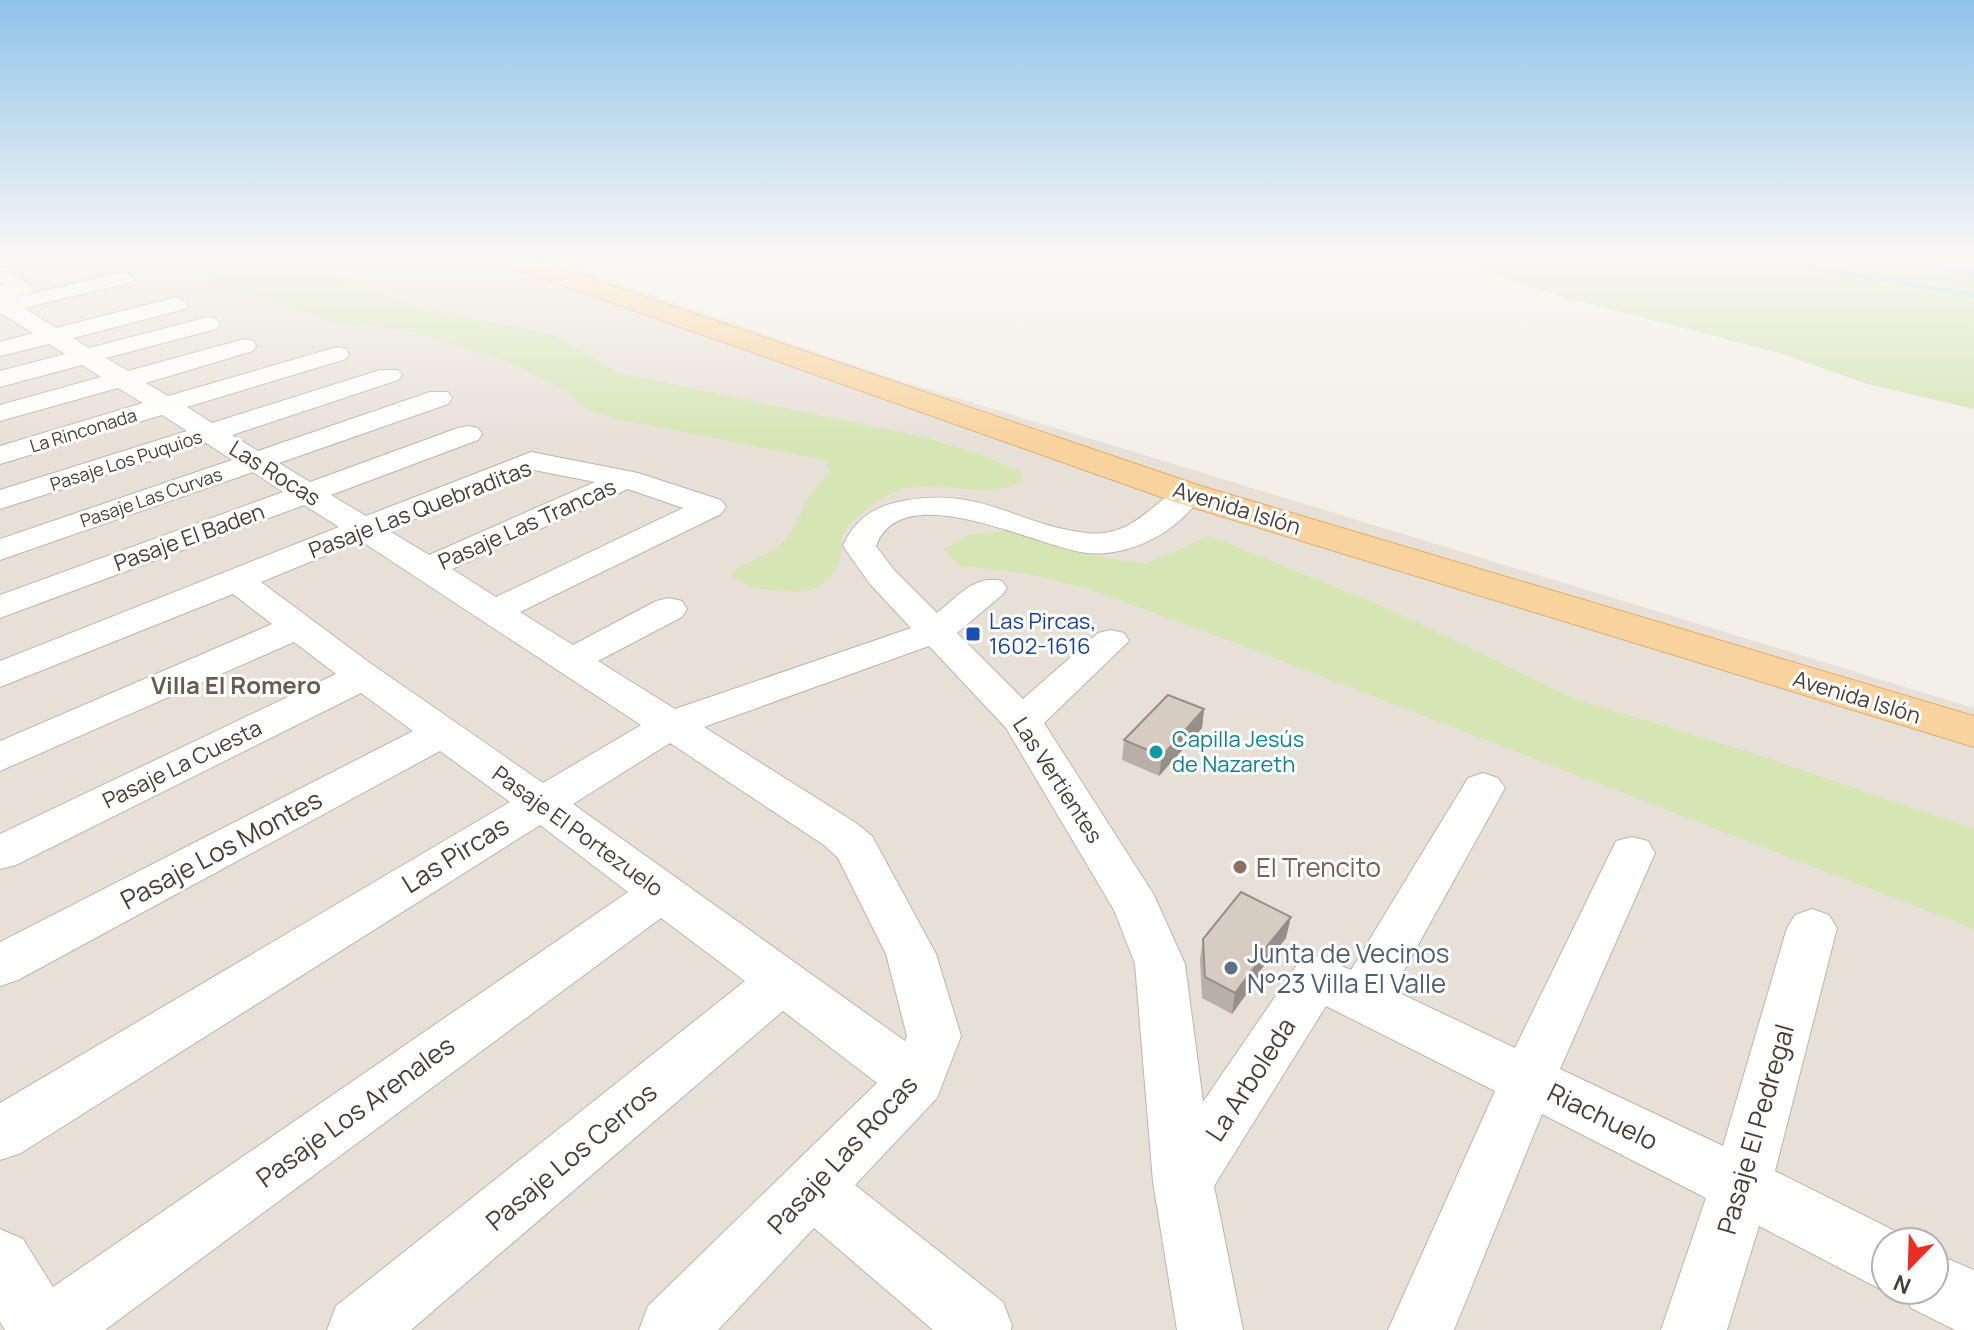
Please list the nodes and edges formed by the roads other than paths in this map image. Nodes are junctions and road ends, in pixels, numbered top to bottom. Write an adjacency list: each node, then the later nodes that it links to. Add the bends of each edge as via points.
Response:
1 (26, 320): 5 (street, Las Rocas)
2 (113, 320): 5 (street)
3 (687, 320): 22 (main road, Avenida Islón)
4 (208, 324): 9 (street)
5 (52, 335): 7 (street); 9 (street, Las Rocas)
6 (244, 346): 12 (street)
7 (0, 349)
8 (337, 354): 14 (street, La Rinconada)
9 (87, 356): 11 (street); 12 (street, Las Rocas)
10 (389, 375): 16 (street, Pasaje Los Puquios)
11 (0, 379)
12 (126, 379): 14 (street, Las Rocas); 15 (street)
13 (439, 398): 19 (street, Pasaje Las Curvas)
14 (167, 405): 16 (street, Las Rocas); 18 (street, La Rinconada)
15 (0, 413)
16 (210, 433): 19 (street, Las Rocas); 23 (street, Pasaje Los Puquios)
17 (468, 434): 21 (street, Pasaje El Baden)
18 (0, 455)
19 (256, 461): 21 (street, Las Rocas); 25 (street, Pasaje Las Curvas)
20 (627, 479): 24 (street, Pasaje Las Quebraditas, via 531,461); 26 (street, Pasaje Las Trancas); 31 (street, Pasaje Las Quebraditas, via 710,507)
21 (307, 493): 24 (street, Las Rocas); 29 (street, Pasaje El Baden)
22 (1188, 494): 33 (street, Las Vertientes, via 1138,536 1105,544 1054,536 956,503 911,507 876,521 863,533 859,546 866,559); 40 (main road, Avenida Islón)
23 (0, 500)
24 (364, 529): 26 (street, Las Rocas); 27 (street, Pasaje Las Quebraditas)
25 (0, 550)
26 (427, 568): 31 (street, Las Rocas)
27 (238, 581): 32 (street, Pasaje El Portezuelo); 36 (street, Pasaje Las Quebraditas)
28 (990, 588): 33 (street, Las Pircas)
29 (0, 607)
30 (669, 609): 35 (street)
31 (492, 612): 35 (street, Las Rocas)
32 (297, 627): 37 (street, Pasaje El Portezuelo); 42 (street)
33 (937, 631): 38 (street, Las Vertientes); 39 (street, Las Pircas)
34 (1111, 641): 38 (street)
35 (570, 661): 39 (street, Las Rocas)
36 (0, 675)
37 (364, 676): 41 (street, Pasaje El Portezuelo); 45 (street, Pasaje La Cuesta)
38 (1022, 721): 55 (street, Las Vertientes, via 1137,908 1160,964)
39 (670, 725): 44 (street, Las Pircas); 53 (street, Pasaje Las Rocas, via 856,848 911,954 934,1036)
40 (1974, 732)
41 (441, 733): 44 (street, Pasaje El Portezuelo); 49 (street, Pasaje Los Montes)
42 (0, 757)
43 (1483, 788): 51 (street, La Arboleda)
44 (540, 802): 47 (street, Pasaje El Portezuelo); 54 (street, Las Pircas)
45 (0, 853)
46 (1632, 853): 52 (street)
47 (662, 892): 50 (street, Pasaje El Portezuelo); 63 (street, Pasaje Los Arenales)
48 (1812, 928): 56 (street, Pasaje El Pedregal)
49 (0, 966)
50 (782, 981): 53 (street, Pasaje El Portezuelo); 64 (street, Pasaje Los Cerros)
51 (1339, 988): 52 (street, Riachuelo); 55 (street, La Arboleda)
52 (1528, 1079): 56 (street, Riachuelo); 68 (street)
53 (917, 1081): 57 (street, Pasaje Las Rocas)
54 (0, 1134)
55 (1183, 1182): 67 (street, Las Vertientes)
56 (1740, 1184): 58 (street, Riachuelo); 69 (street, Pasaje El Pedregal)
57 (813, 1188): 65 (street, Pasaje Las Rocas); 66 (street, via 979,1326)
58 (1870, 1252)
59 (0, 1261): 62 (street)
60 (1950, 1293): 61 (street)
61 (1974, 1305)
62 (42, 1330)
63 (49, 1330)
64 (360, 1330)
65 (672, 1330)
66 (975, 1330)
67 (1210, 1330)
68 (1421, 1330)
69 (1694, 1330)

